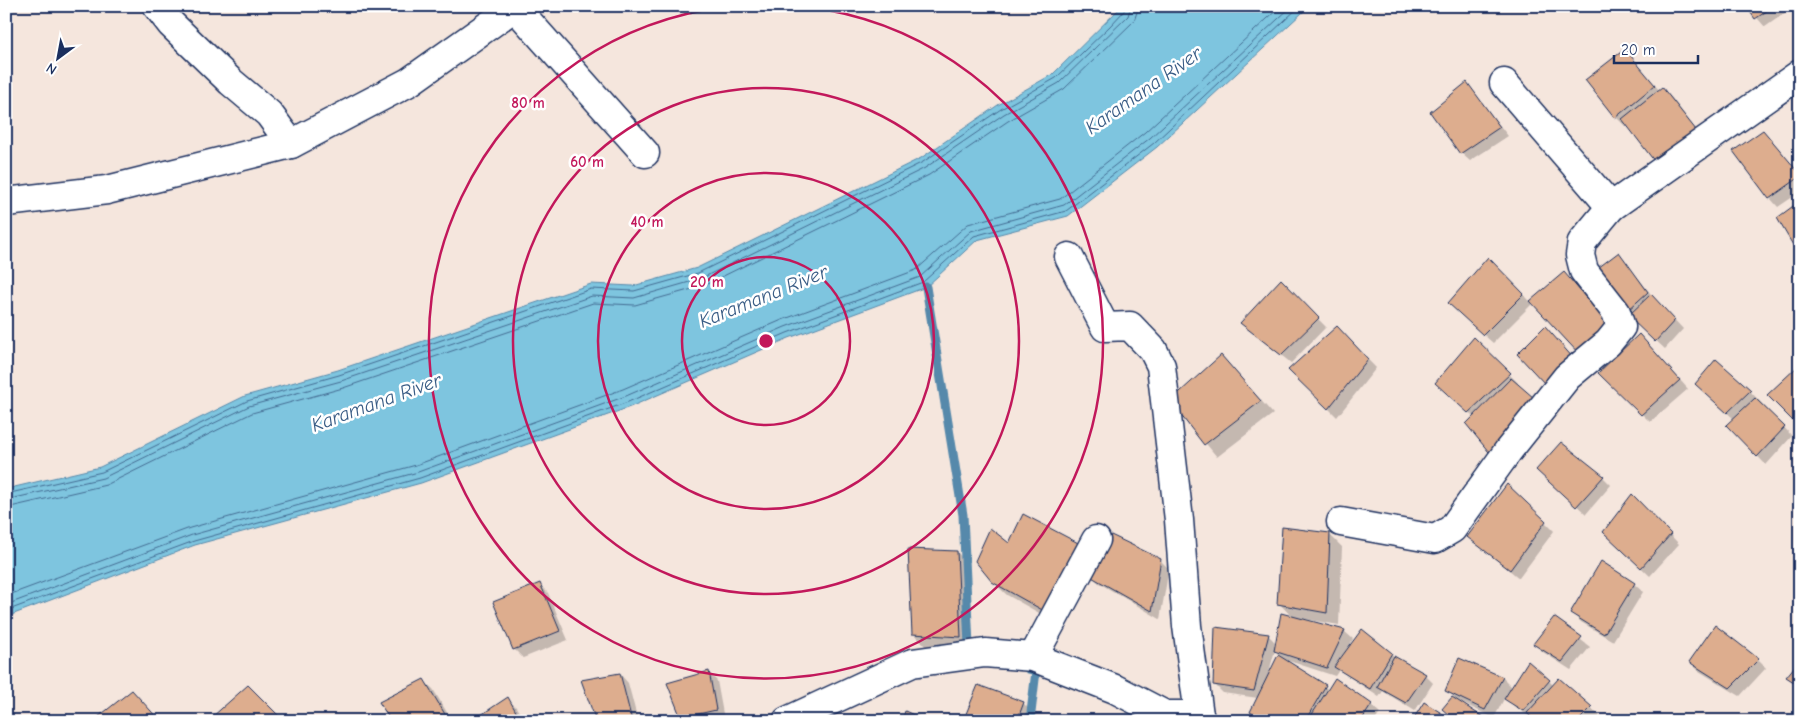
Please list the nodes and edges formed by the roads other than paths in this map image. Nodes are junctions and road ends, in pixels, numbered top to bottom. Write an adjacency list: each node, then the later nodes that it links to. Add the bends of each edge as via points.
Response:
1 (157, 6): 5 (street, via 171,24 231,82 269,114)
2 (515, 7): 5 (street, via 409,82); 6 (street)
3 (1800, 74): 8 (street)
4 (1504, 83): 8 (street)
5 (291, 144): 7 (street, via 107,190)
6 (645, 153)
7 (6, 202)
8 (1611, 208): 10 (street, via 1582,242 1580,255 1584,271 1616,312 1620,327 1608,343 1567,376 1452,529 1435,540)
9 (1069, 256): 13 (street, via 1105,327 1130,326 1153,350 1161,366 1179,520 1187,626)
10 (1342, 522)
11 (1096, 540): 12 (street)
12 (1033, 657): 13 (street, via 1115,689 1166,715); 14 (street, via 984,653 912,664)
13 (1200, 718)
14 (787, 721)

